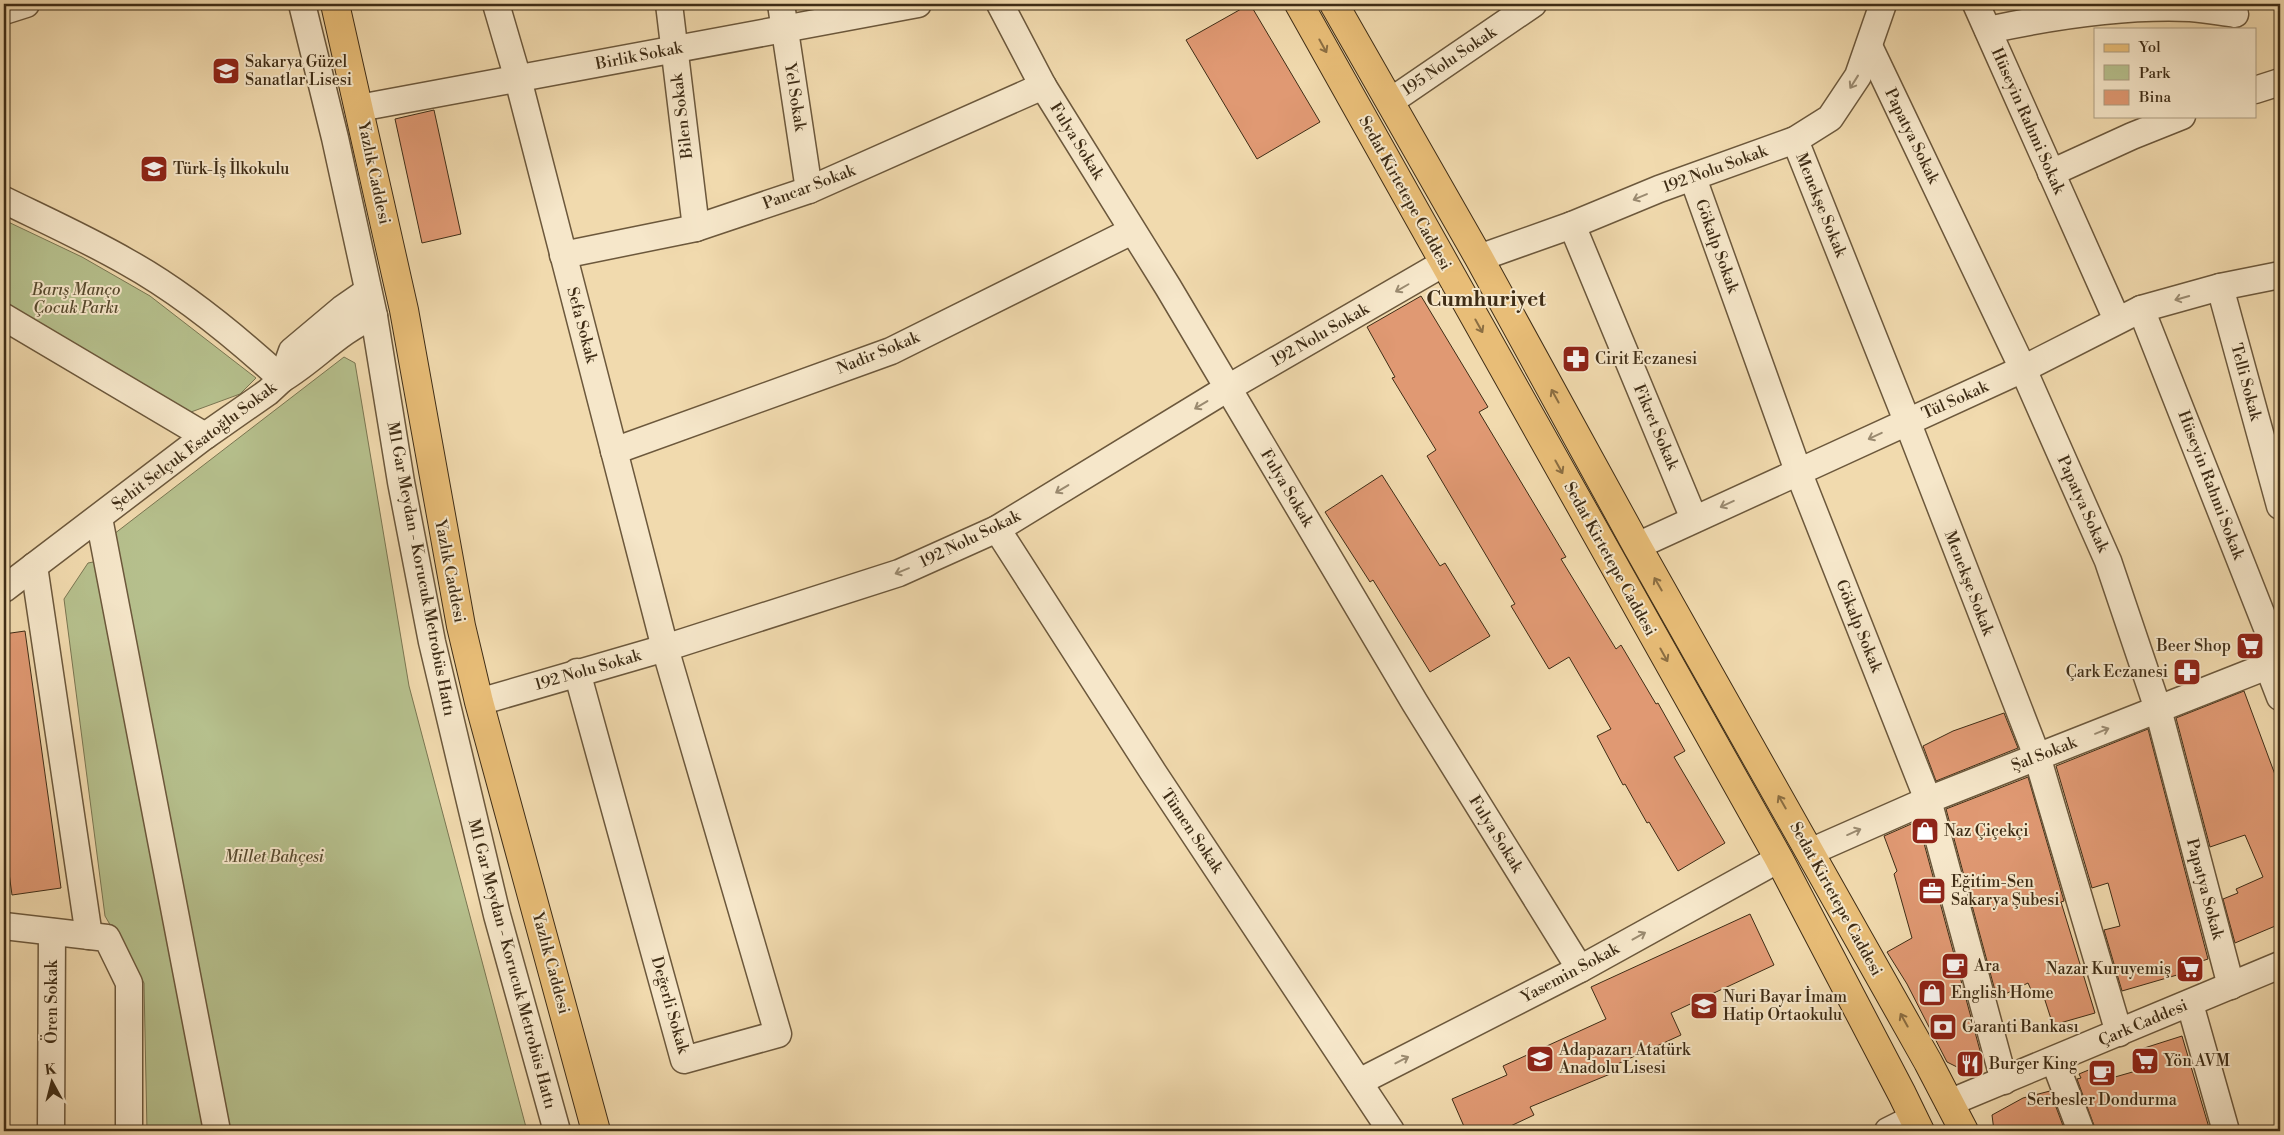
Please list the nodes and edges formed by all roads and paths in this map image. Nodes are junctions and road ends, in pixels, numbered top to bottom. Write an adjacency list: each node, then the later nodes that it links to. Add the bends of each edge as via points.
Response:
1 (26, 4): 14 (street)
2 (302, 4): 40 (street, M1 Gar Meydan - Korucuk Metrobüs Hattı)
3 (335, 4): 25 (main road, Yazlık Caddesi)
4 (496, 4): 20 (street, Sefa Sokak)
5 (669, 4): 19 (street, Bilen Sokak)
6 (918, 4): 15 (street, Birlik Sokak)
7 (1000, 4): 22 (street, Fulya Sokak)
8 (1299, 4): 37 (main road, Sedat Kirtetepe Caddesi, one-way to 37)
9 (1334, 4): 24 (main road, Sedat Kirtetepe Caddesi)
10 (1533, 4): 24 (street, 195 Nolu Sokak)
11 (1976, 4): 17 (street, Hüseyin Rahmi Sokak)
12 (1877, 8): 18 (street, 192 Nolu Sokak)
13 (2074, 9): 16 (street, via 2190,8); 17 (street)
14 (4, 11)
15 (783, 16): 19 (street, Birlik Sokak); 30 (street, Yel Sokak)
16 (2239, 16)
17 (1988, 30): 28 (street, Hüseyin Rahmi Sokak)
18 (1869, 46): 27 (street, 192 Nolu Sokak, one-way to 27, via 1858,76 1830,118); 45 (street, Papatya Sokak)
19 (675, 49): 20 (street, Birlik Sokak); 33 (street, Bilen Sokak)
20 (518, 79): 25 (street, Birlik Sokak); 35 (street, Sefa Sokak)
21 (2280, 82): 23 (street)
22 (1043, 86): 30 (street, Pancar Sokak); 34 (street, Fulya Sokak)
23 (2256, 90)
24 (1391, 101): 36 (main road, Sedat Kirtetepe Caddesi)
25 (359, 108): 63 (main road, Yazlık Caddesi, via 404,310 461,626)
26 (2177, 118): 28 (street)
27 (1795, 140): 29 (street, 192 Nolu Sokak); 48 (street, Menekşe Sokak)
28 (2050, 173): 44 (street, Hüseyin Rahmi Sokak)
29 (1693, 178): 32 (street, 192 Nolu Sokak, one-way to 32); 51 (street, Gökalp Sokak)
30 (809, 190): 33 (street, Pancar Sokak)
31 (4, 200): 46 (street, via 128,262 180,295)
32 (1572, 225): 36 (street, 192 Nolu Sokak); 53 (street, Fikret Sokak)
33 (696, 228): 35 (street, Pancar Sokak)
34 (1132, 231): 47 (street, Fulya Sokak); 50 (street, Nadir Sokak, via 891,351)
35 (563, 255): 50 (street, Sefa Sokak)
36 (1479, 258): 56 (main road, Sedat Kirtetepe Caddesi, one-way to 36)
37 (1444, 263): 47 (street, 192 Nolu Sokak, one-way to 47); 68 (main road, Sedat Kirtetepe Caddesi, one-way to 68)
38 (2280, 275): 39 (street, Tül Sokak)
39 (2220, 287): 41 (street, Tül Sokak, one-way to 41); 52 (street, Telli Sokak)
40 (368, 291): 42 (street, M1 Gar Meydan - Korucuk Metrobüs Hattı); 46 (street, Şehit Selçuk Esatoğlu Sokak, via 292,351)
41 (2142, 309): 44 (street, Tül Sokak); 60 (street, Hüseyin Rahmi Sokak)
42 (374, 316): 46 (street, via 355,324 304,366); 86 (street, M1 Gar Meydan - Korucuk Metrobüs Hattı, via 432,642 497,915)
43 (4, 318): 49 (street)
44 (2117, 320): 45 (street, Tül Sokak)
45 (2023, 369): 48 (street, Tül Sokak); 64 (street, Papatya Sokak, via 2108,561)
46 (282, 379): 49 (street, Şehit Selçuk Esatoğlu Sokak)
47 (1228, 388): 55 (street, 192 Nolu Sokak, one-way to 55); 73 (street, Fulya Sokak, via 1415,703)
48 (1907, 422): 51 (street, Tül Sokak, one-way to 51); 65 (street, Menekşe Sokak)
49 (205, 436): 54 (street, Şehit Selçuk Esatoğlu Sokak)
50 (614, 451): 59 (street, Sefa Sokak)
51 (1798, 471): 53 (street, Tül Sokak, one-way to 53); 66 (street, Gökalp Sokak)
52 (2280, 506)
53 (1694, 519): 56 (street, Tül Sokak)
54 (101, 529): 57 (street, Şehit Selçuk Esatoğlu Sokak); 85 (street)
55 (997, 529): 59 (street, 192 Nolu Sokak, one-way to 59, via 900,573); 80 (street, Tümen Sokak, via 1158,780)
56 (1637, 546): 67 (main road, Sedat Kirtetepe Caddesi, one-way to 56)
57 (34, 566): 58 (street, Şehit Selçuk Esatoğlu Sokak); 71 (street)
58 (4, 589)
59 (665, 648): 61 (street, 192 Nolu Sokak); 61 (street, Değerli Sokak, via 778,1034 684,1060)
60 (2276, 663): 62 (street, Hüseyin Rahmi Sokak); 64 (street, Şal Sokak)
61 (577, 672): 63 (street, 192 Nolu Sokak)
62 (2280, 697)
63 (479, 702): 87 (main road, Yazlık Caddesi)
64 (2158, 709): 65 (street, Şal Sokak, one-way to 64); 74 (street, Papatya Sokak)
65 (2037, 756): 66 (street, Şal Sokak); 76 (street, Menekşe Sokak)
66 (1930, 808): 67 (street, Şal Sokak, one-way to 66); 79 (street, Gökalp Sokak)
67 (1810, 852): 78 (main road, Sedat Kirtetepe Caddesi, one-way to 67)
68 (1779, 859): 73 (street, Yasemin Sokak, one-way to 68); 82 (main road, Sedat Kirtetepe Caddesi)
69 (4, 926): 70 (street)
70 (52, 932): 71 (street); 83 (street, Ören Sokak)
71 (89, 936): 84 (street, via 106,938 129,983)
72 (2280, 965): 74 (street, Çark Caddesi)
73 (1580, 968): 80 (street, Yasemin Sokak, one-way to 73)
74 (2231, 986): 75 (street, Çark Caddesi)
75 (2190, 1004): 76 (street, Çark Caddesi); 91 (street)
76 (2119, 1033): 77 (street, Çark Caddesi)
77 (2054, 1060): 79 (street, Çark Caddesi); 90 (street)
78 (1928, 1062): 81 (main road, Sedat Kirtetepe Caddesi); 82 (main road, via 1927,1091)
79 (2004, 1081): 81 (street, Çark Caddesi)
80 (1359, 1082): 88 (street, Tümen Sokak)
81 (1958, 1120)
82 (1916, 1125): 89 (street)
83 (51, 1131)
84 (129, 1131)
85 (217, 1131)
86 (556, 1131)
87 (596, 1131)
88 (1390, 1131)
89 (1888, 1131)
90 (2081, 1131)
91 (2226, 1131)

